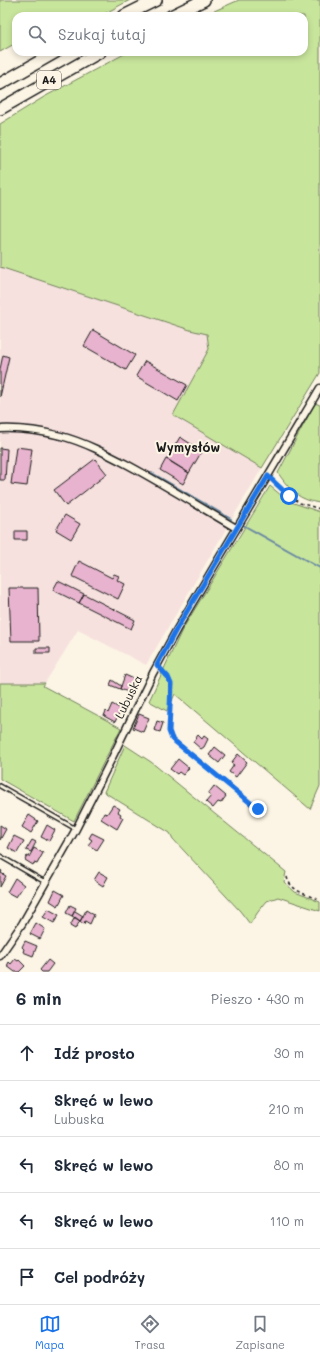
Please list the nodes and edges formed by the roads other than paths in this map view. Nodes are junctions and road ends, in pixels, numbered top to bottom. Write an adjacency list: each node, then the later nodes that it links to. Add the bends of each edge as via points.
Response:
1 (156, 0): 3 (highway)
2 (204, 0): 4 (highway)
3 (132, 12)
4 (179, 12)
5 (49, 56): 7 (highway, A4)
6 (93, 56): 8 (highway, A4)
7 (0, 84)
8 (0, 109)
9 (320, 388): 11 (street, Lubuska)
10 (0, 429): 11 (street, via 49,433 89,446 148,476)
11 (236, 528): 13 (street, Lubuska, via 157,665)
12 (0, 786): 13 (lane)
13 (76, 829): 15 (street, Lubuska)
14 (0, 856): 15 (lane)
15 (46, 882): 16 (street, Lubuska)
16 (0, 956)

